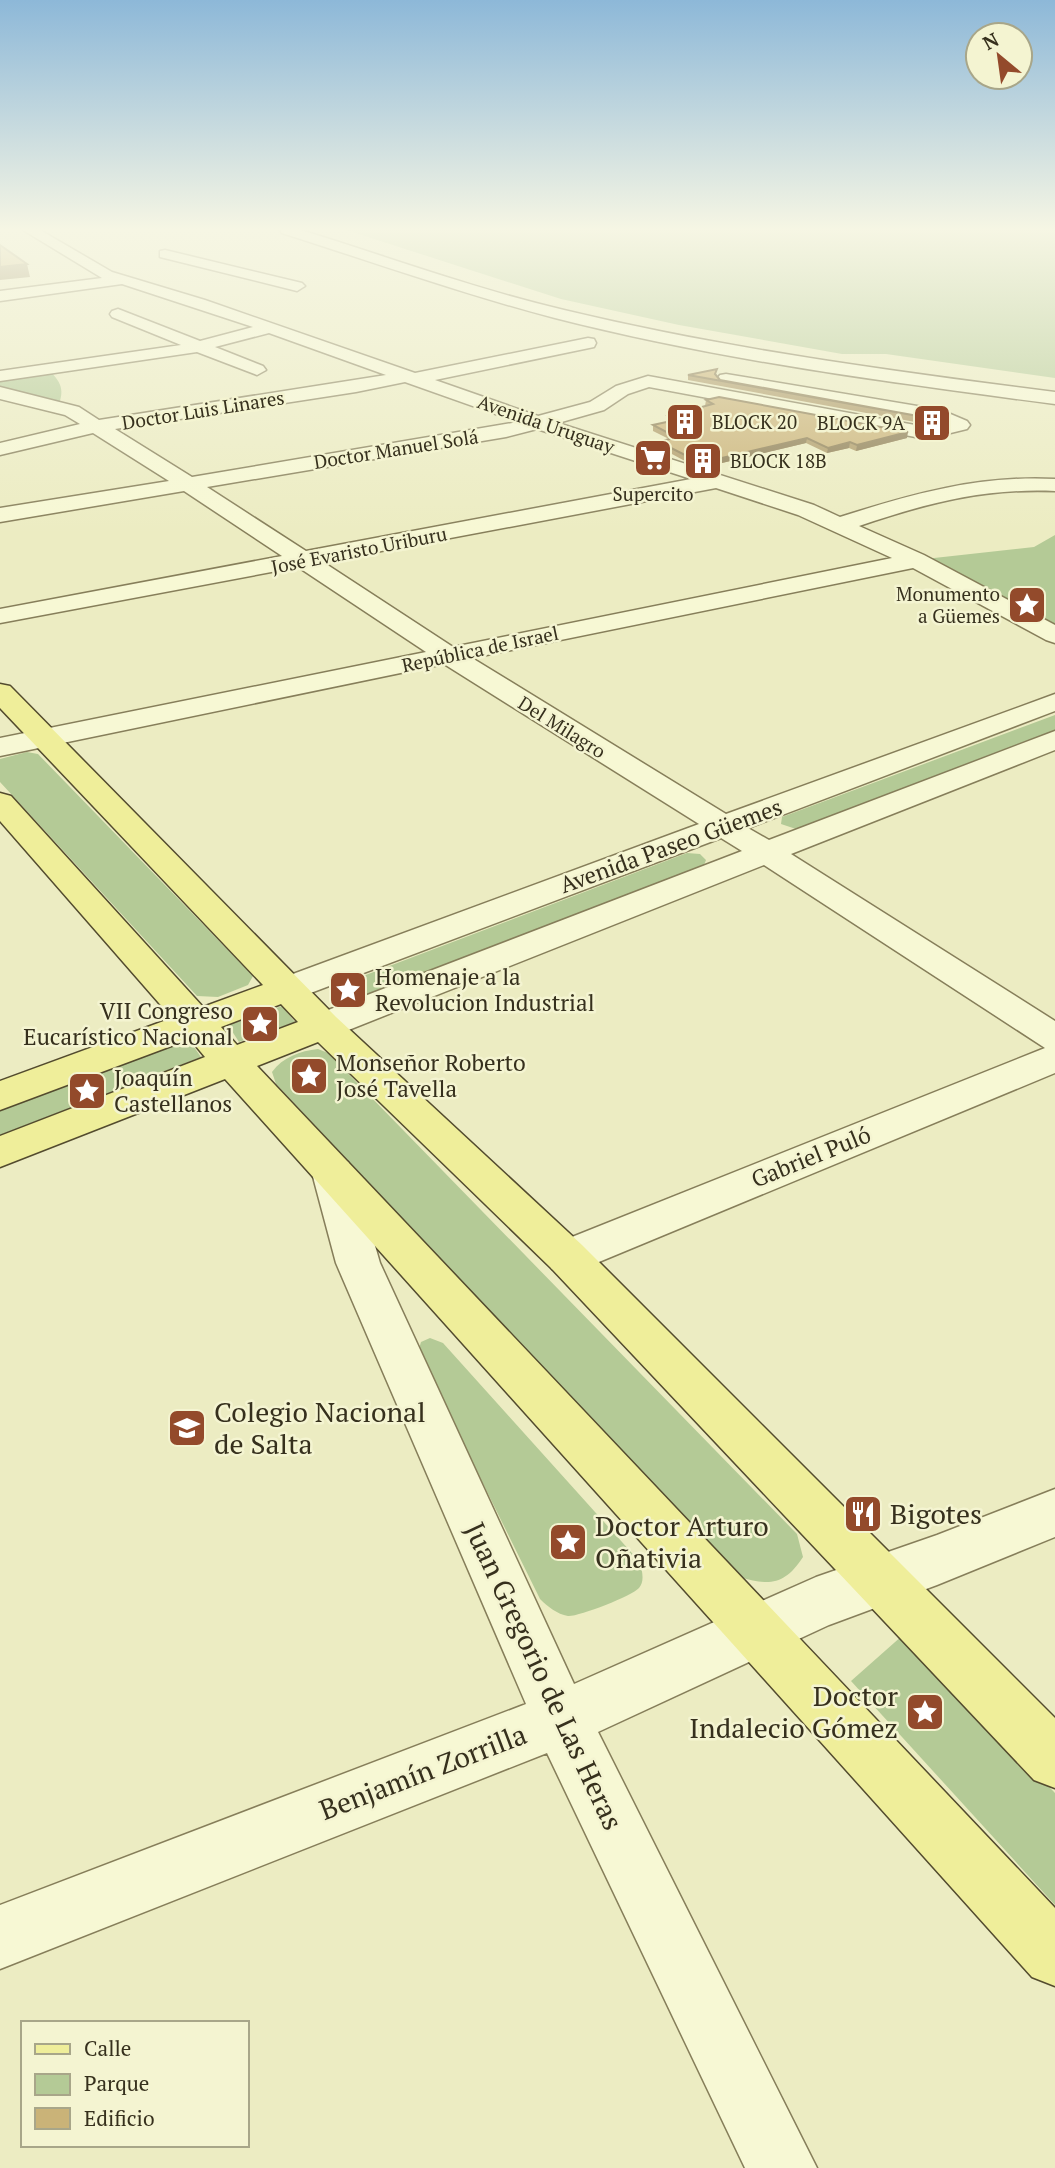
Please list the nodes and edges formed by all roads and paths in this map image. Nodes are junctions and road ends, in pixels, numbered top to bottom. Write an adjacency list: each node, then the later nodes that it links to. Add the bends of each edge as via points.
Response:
1 (163, 331): 6 (street)
2 (258, 331): 6 (street)
3 (279, 331): 11 (street, Avenida Uruguay)
4 (639, 331): 15 (street, via 823,366)
5 (588, 343): 11 (street, Doctor Luis Linares)
6 (202, 346): 8 (street); 9 (street)
7 (0, 361): 10 (street)
8 (67, 365): 10 (street); 14 (street)
9 (257, 370)
10 (9, 374)
11 (410, 377): 16 (street, Avenida Uruguay); 17 (street, Doctor Luis Linares)
12 (726, 379): 16 (street, Doctor Manuel Solá, via 941,416 960,425 926,433 648,381 597,406)
13 (0, 393): 14 (street, Del Milagro)
14 (77, 396): 17 (street, Del Milagro)
15 (1055, 398)
16 (539, 423): 19 (street, Avenida Uruguay); 20 (street, Doctor Manuel Solá)
17 (97, 426): 18 (street, Doctor Luis Linares); 20 (street, Del Milagro)
18 (0, 449)
19 (718, 480): 23 (street, Avenida Uruguay); 24 (street, José Evaristo Uriburu)
20 (187, 483): 22 (street, Doctor Manuel Solá); 24 (street, Del Milagro)
21 (1055, 485): 23 (street, via 960,488)
22 (0, 514)
23 (838, 525): 25 (street, Avenida Uruguay)
24 (304, 560): 26 (street, José Evaristo Uriburu); 28 (street, Del Milagro)
25 (916, 560): 27 (street, Avenida Uruguay); 28 (street, República de Israel)
26 (0, 616)
27 (1055, 635)
28 (448, 655): 31 (street, República de Israel); 35 (street, Del Milagro)
29 (0, 692): 31 (main road)
30 (1055, 702): 35 (street, Avenida Paseo Güemes)
31 (45, 737): 33 (street, República de Israel); 37 (main road)
32 (1055, 740): 36 (street, Avenida Paseo Güemes)
33 (0, 747)
34 (0, 802): 38 (main road)
35 (724, 827): 36 (street, Del Milagro); 37 (street, Avenida Paseo Güemes)
36 (767, 853): 39 (street, Avenida Paseo Güemes); 40 (street, Del Milagro)
37 (287, 989): 38 (main road); 39 (main road)
38 (196, 1023): 42 (main road); 43 (main road)
39 (323, 1026): 42 (main road); 46 (main road)
40 (1055, 1038)
41 (1055, 1058): 46 (street, Gabriel Puló)
42 (231, 1062): 44 (main road); 45 (main road)
43 (0, 1096)
44 (0, 1152)
45 (333, 1173): 49 (main road); 50 (street, Juan Gregorio de Las Heras, via 358,1263)
46 (567, 1257): 48 (main road)
47 (1055, 1513): 48 (street, Benjamín Zorrilla)
48 (880, 1581): 49 (street, Benjamín Zorrilla, via 816,1603); 51 (main road)
49 (759, 1631): 50 (street, Benjamín Zorrilla); 53 (main road)
50 (561, 1718): 52 (street, Benjamín Zorrilla); 54 (street, Juan Gregorio de Las Heras)
51 (1055, 1759)
52 (0, 1937)
53 (1055, 1954)
54 (782, 2168)

